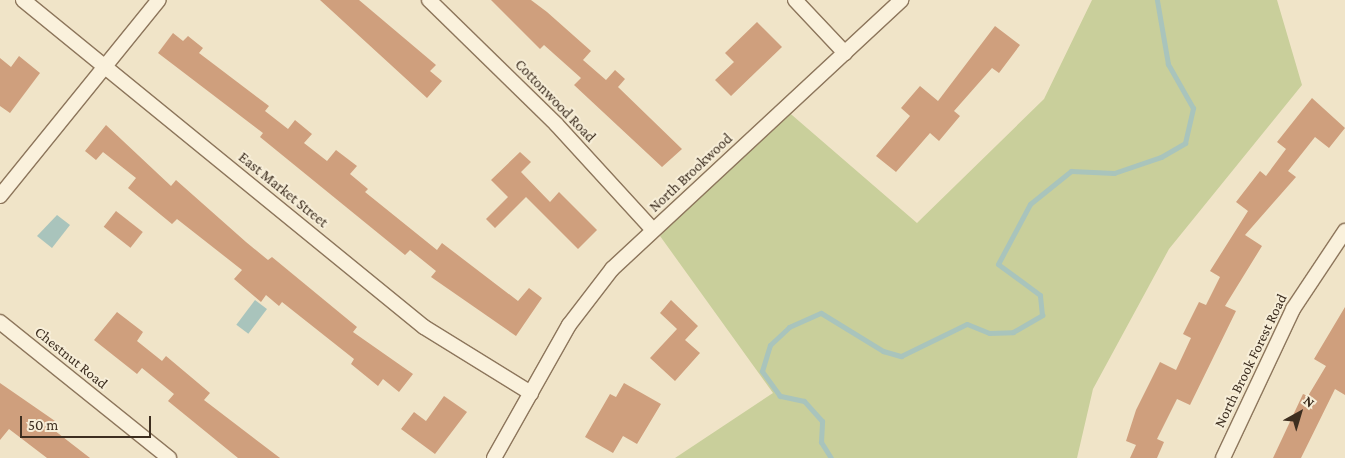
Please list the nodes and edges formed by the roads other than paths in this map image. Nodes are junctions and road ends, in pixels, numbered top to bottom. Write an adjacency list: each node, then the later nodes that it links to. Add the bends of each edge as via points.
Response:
1 (23, 0): 7 (street, East Market Street)
2 (159, 0): 7 (street)
3 (429, 0): 9 (street, Cottonwood Road, via 556,124)
4 (795, 0): 6 (street)
5 (900, 0): 6 (street, North Brookwood)
6 (845, 53): 9 (street, North Brookwood)
7 (106, 66): 8 (street); 12 (street, East Market Street, via 424,328)
8 (0, 196)
9 (653, 230): 12 (street, North Brookwood, via 587,298)
10 (1345, 231): 15 (street, North Brook Forest Road, via 1293,309)
11 (0, 322): 13 (street, Chestnut Road)
12 (532, 393): 14 (street, North Brookwood)
13 (169, 458)
14 (494, 458)
15 (1223, 458)

